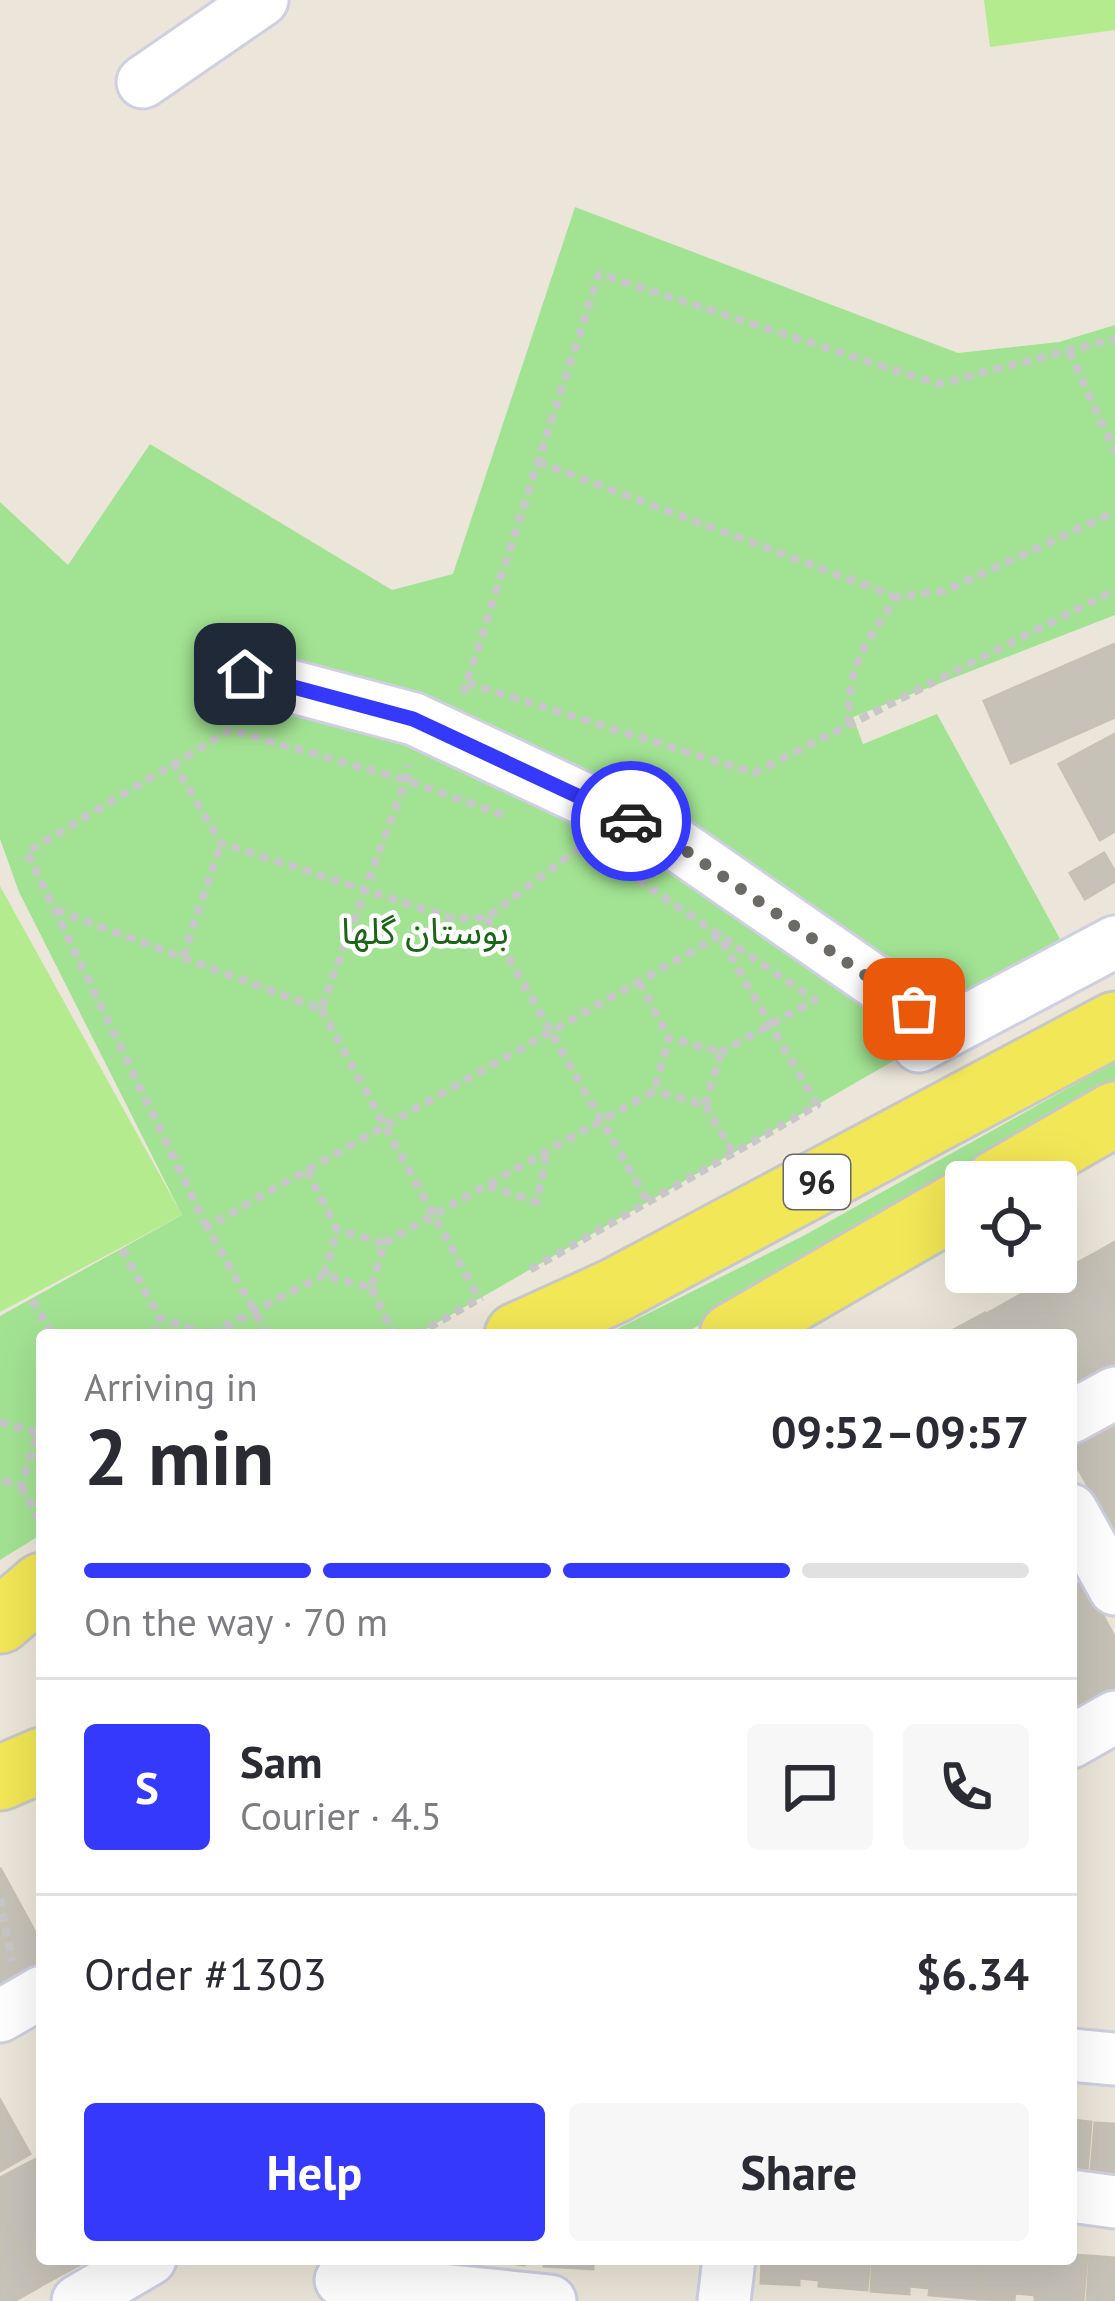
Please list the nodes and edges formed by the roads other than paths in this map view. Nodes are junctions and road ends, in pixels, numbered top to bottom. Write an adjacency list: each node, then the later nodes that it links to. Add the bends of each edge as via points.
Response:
1 (262, 0): 2 (street)
2 (143, 82)
3 (245, 674): 4 (street, via 413,719 669,839 929,1040)
4 (1115, 942)
5 (1115, 1024): 9 (main road, 96, via 614,1291)
6 (1115, 1114): 7 (main road)
7 (1033, 1161)
8 (945, 1212): 10 (main road, 96)
9 (503, 1300)
10 (742, 1329)
11 (1115, 1393): 12 (street)
12 (1077, 1414)
13 (1077, 1521): 14 (street)
14 (1115, 1589)
15 (1115, 1718): 16 (street)
16 (1077, 1739)
17 (36, 1763): 18 (main road)
18 (0, 1778)
19 (1077, 2056): 20 (street)
20 (1115, 2059)
21 (1077, 2197): 22 (street)
22 (1115, 2202)
23 (141, 2265): 26 (street)
24 (728, 2265): 28 (street)
25 (340, 2280): 27 (street)
26 (89, 2298)
27 (550, 2301)
28 (724, 2301)

